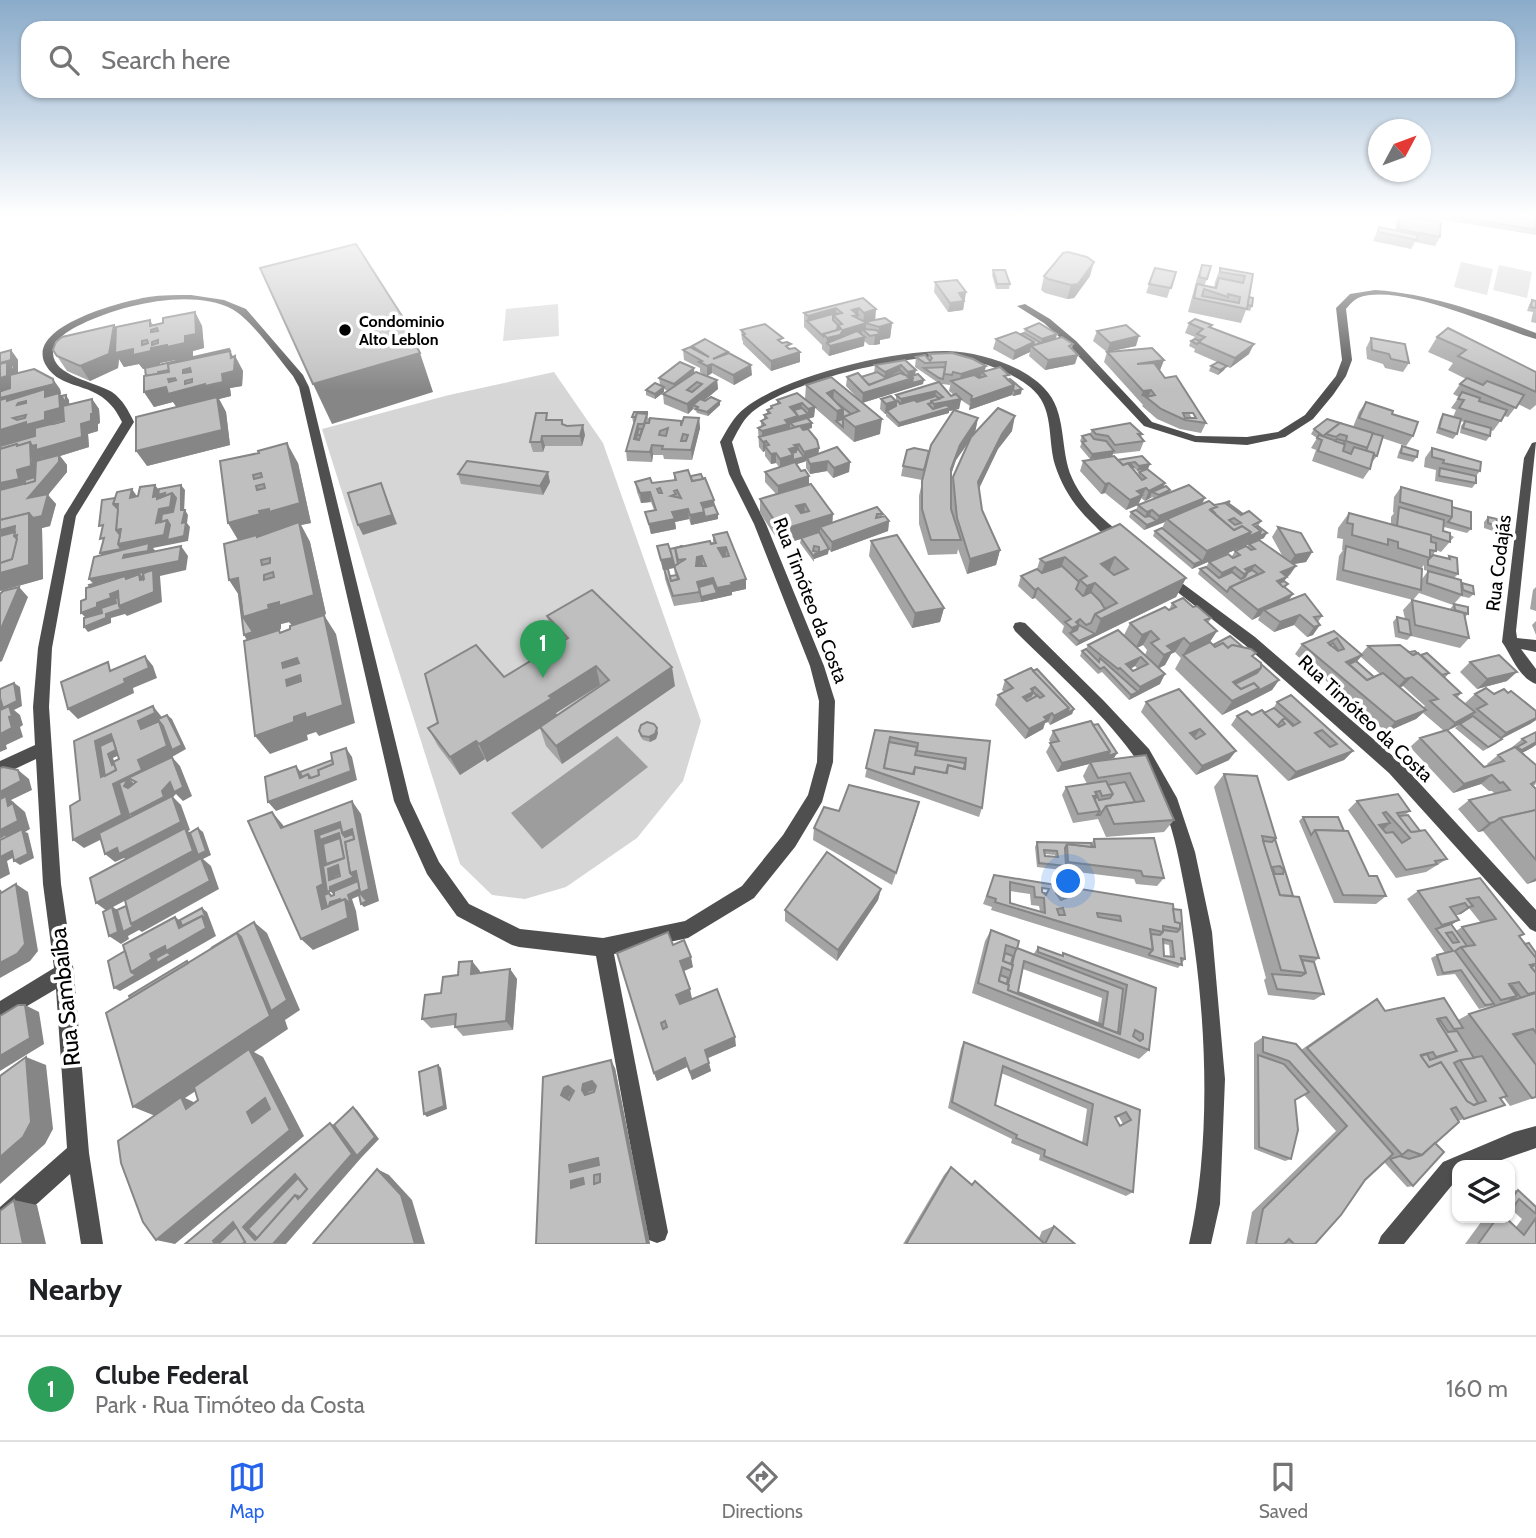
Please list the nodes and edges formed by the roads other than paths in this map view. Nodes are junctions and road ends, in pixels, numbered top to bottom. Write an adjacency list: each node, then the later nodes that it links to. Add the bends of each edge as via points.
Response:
1 (1021, 306): 2 (street, via 1072,343 1148,424 1216,441 1281,435 1309,417 1341,376 1347,360 1341,308 1349,296 1398,293)
2 (1536, 336)
3 (1536, 446): 7 (street, Rua Codajás, via 1530,458)
4 (1131, 548): 13 (street, Rua Timóteo da Costa, via 1098,523 1070,490 1058,450 1054,410 1042,391 1017,373 948,354 908,357 799,384 759,402 737,422 726,442 827,701 825,762 816,797 789,841 748,892 688,929)
5 (1152, 565): 12 (street, Rua Timóteo da Costa, via 1250,640 1395,768)
6 (1020, 627): 23 (street, via 1143,754 1169,798 1186,852 1203,932 1214,1079 1209,1204)
7 (1509, 642): 8 (street); 9 (street)
8 (1536, 646)
9 (1536, 678)
10 (42, 749): 11 (street); 13 (street, Rua Timóteo da Costa, via 45,648 63,541 70,516 128,422 124,409 107,391 53,369 49,346 69,326 148,300 192,299 236,306 304,387 402,801 433,868 463,910 519,938); 14 (street, Rua Sambaíba)
11 (0, 769)
12 (1536, 923)
13 (603, 947): 21 (street)
14 (64, 973): 15 (street); 17 (street, Rua Sambaíba)
15 (0, 1012)
16 (1536, 1137): 18 (street)
17 (78, 1153): 20 (street); 22 (street, Rua Sambaíba)
18 (1474, 1160)
19 (1452, 1170): 24 (street)
20 (0, 1222)
21 (657, 1232)
22 (92, 1244)
23 (1200, 1244)
24 (1389, 1244)

